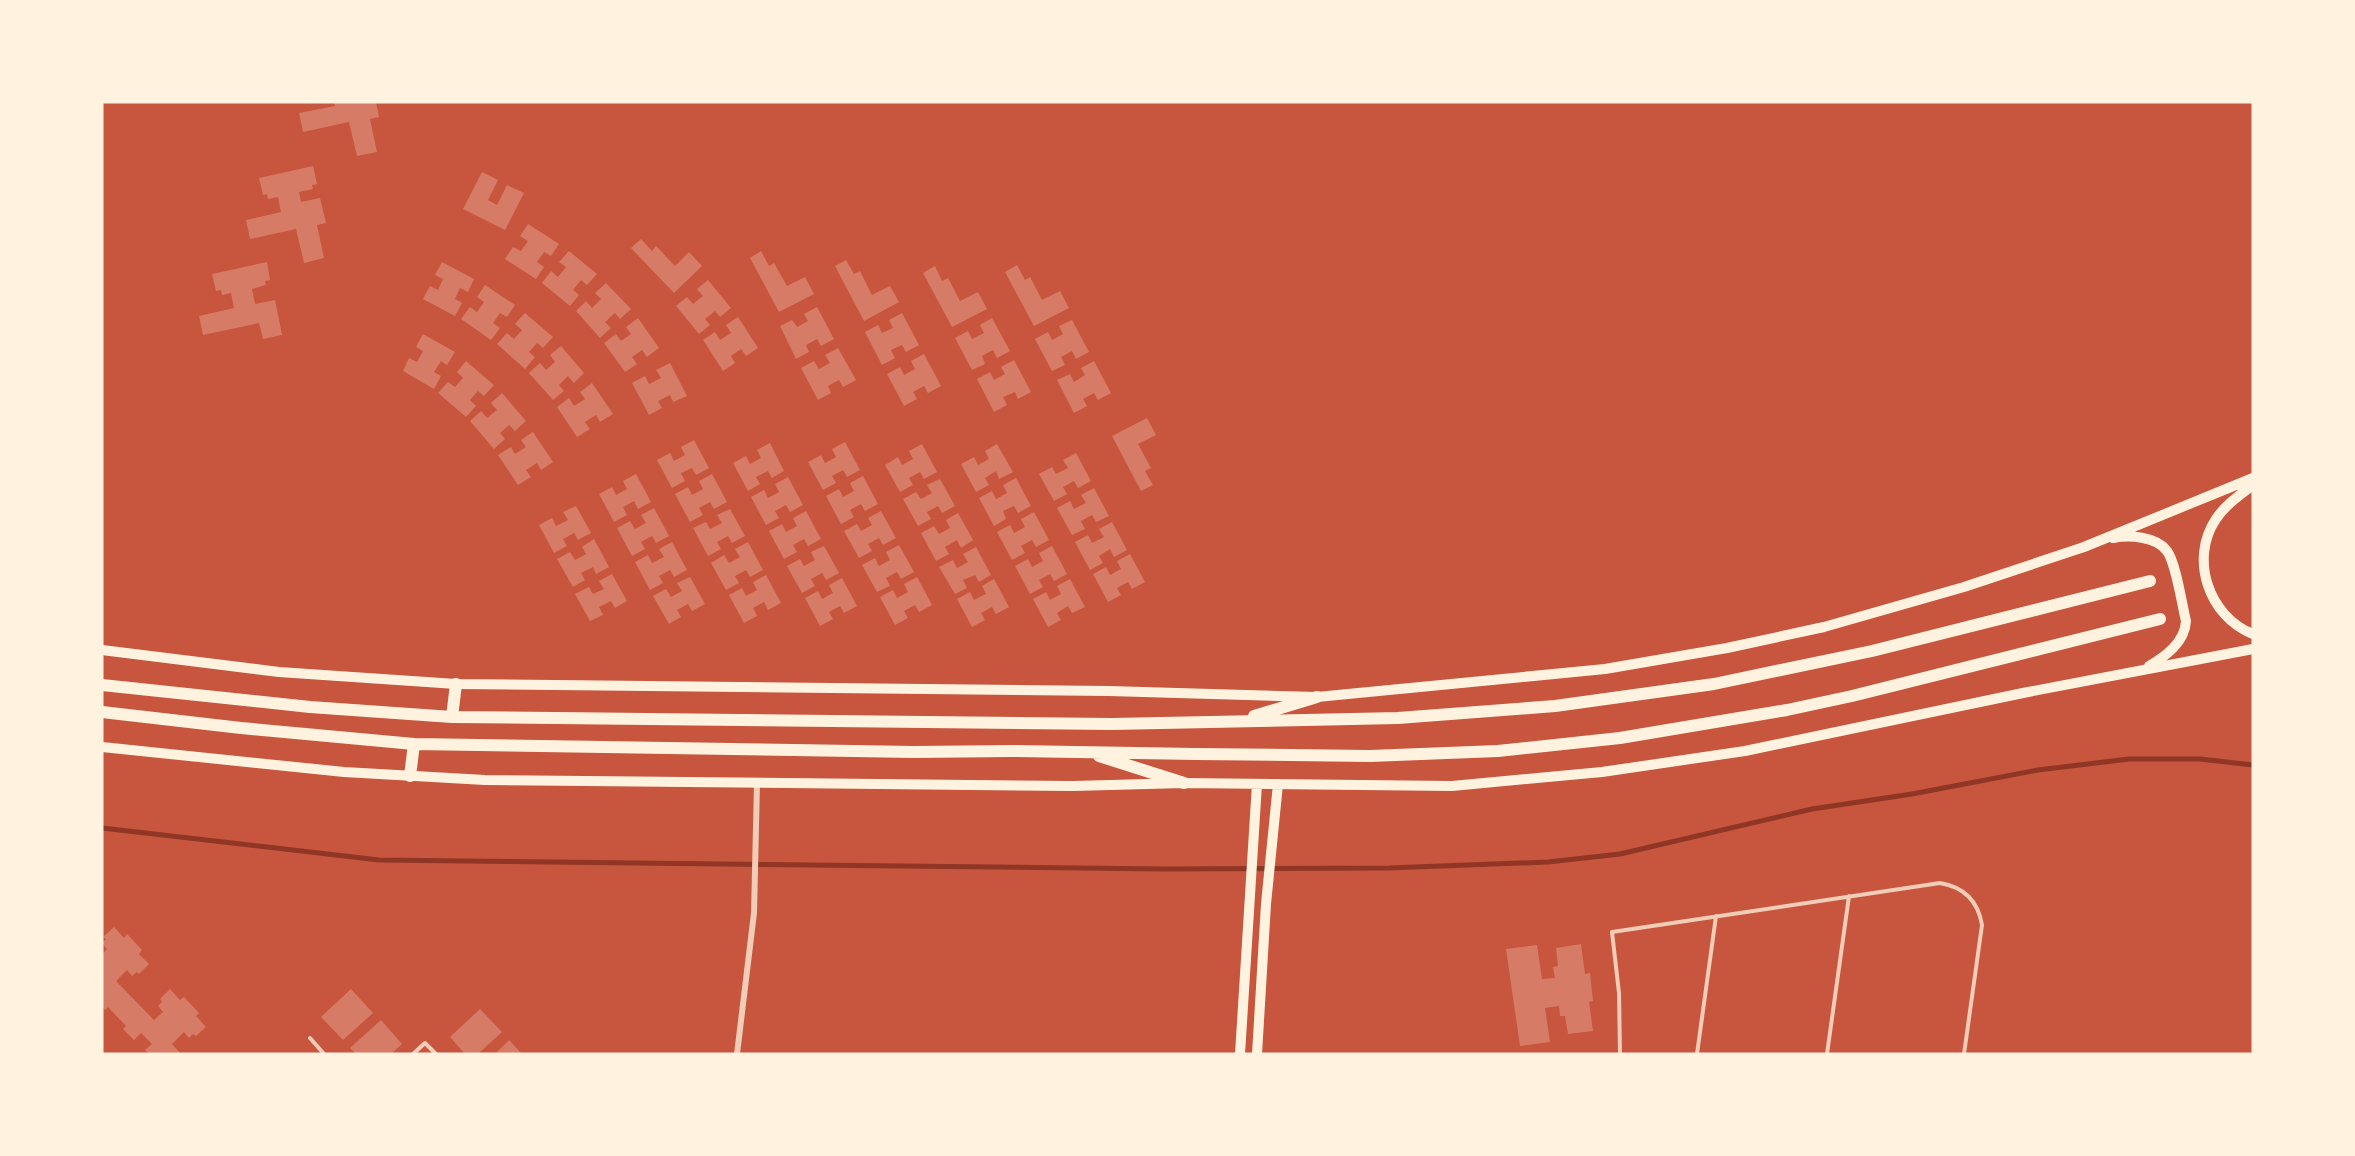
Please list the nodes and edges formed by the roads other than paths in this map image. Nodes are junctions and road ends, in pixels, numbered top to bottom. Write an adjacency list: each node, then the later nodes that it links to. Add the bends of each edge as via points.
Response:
1 (2253, 478): 3 (main road)
2 (2253, 485): 6 (main road, via 2216,519 2204,552 2204,571 2214,602 2226,618)
3 (2084, 546): 9 (main road, via 2120,537 2142,538 2162,546 2170,557 2186,628 2166,655); 12 (main road, via 1882,612 1727,648 1605,669)
4 (2150, 581): 15 (main road, via 1872,651 1714,684 1555,706 1398,718)
5 (2160, 619): 18 (main road, via 1852,696 1620,738 1498,751 1370,756)
6 (2253, 634)
7 (2253, 649): 9 (main road)
8 (102, 650): 10 (main road, via 279,672)
9 (2138, 671): 23 (main road, via 1745,751 1602,772 1452,786)
10 (456, 684): 12 (main road, via 1062,690); 14 (main road)
11 (102, 685): 14 (main road)
12 (1317, 697): 15 (main road)
13 (102, 712): 16 (main road)
14 (452, 717): 15 (main road, via 1101,724)
15 (1239, 721)
16 (414, 744): 18 (main road); 19 (main road)
17 (102, 747): 19 (main road)
18 (1086, 752): 20 (main road)
19 (410, 776): 21 (main road)
20 (1184, 783): 21 (main road); 22 (main road)
21 (757, 784): 30 (street, via 755,899)
22 (1257, 784): 23 (main road); 31 (main road)
23 (1278, 784): 32 (main road)
24 (1849, 896): 25 (lane); 35 (lane); 36 (lane, via 1940,883 1959,888 1974,901 1982,925)
25 (1716, 916): 33 (lane, via 1612,932); 34 (lane)
26 (310, 1038): 27 (lane)
27 (324, 1054)
28 (413, 1054): 29 (lane, via 425,1043)
29 (436, 1054)
30 (737, 1054)
31 (1240, 1054)
32 (1257, 1054)
33 (1620, 1054)
34 (1698, 1054)
35 (1827, 1054)
36 (1964, 1054)

